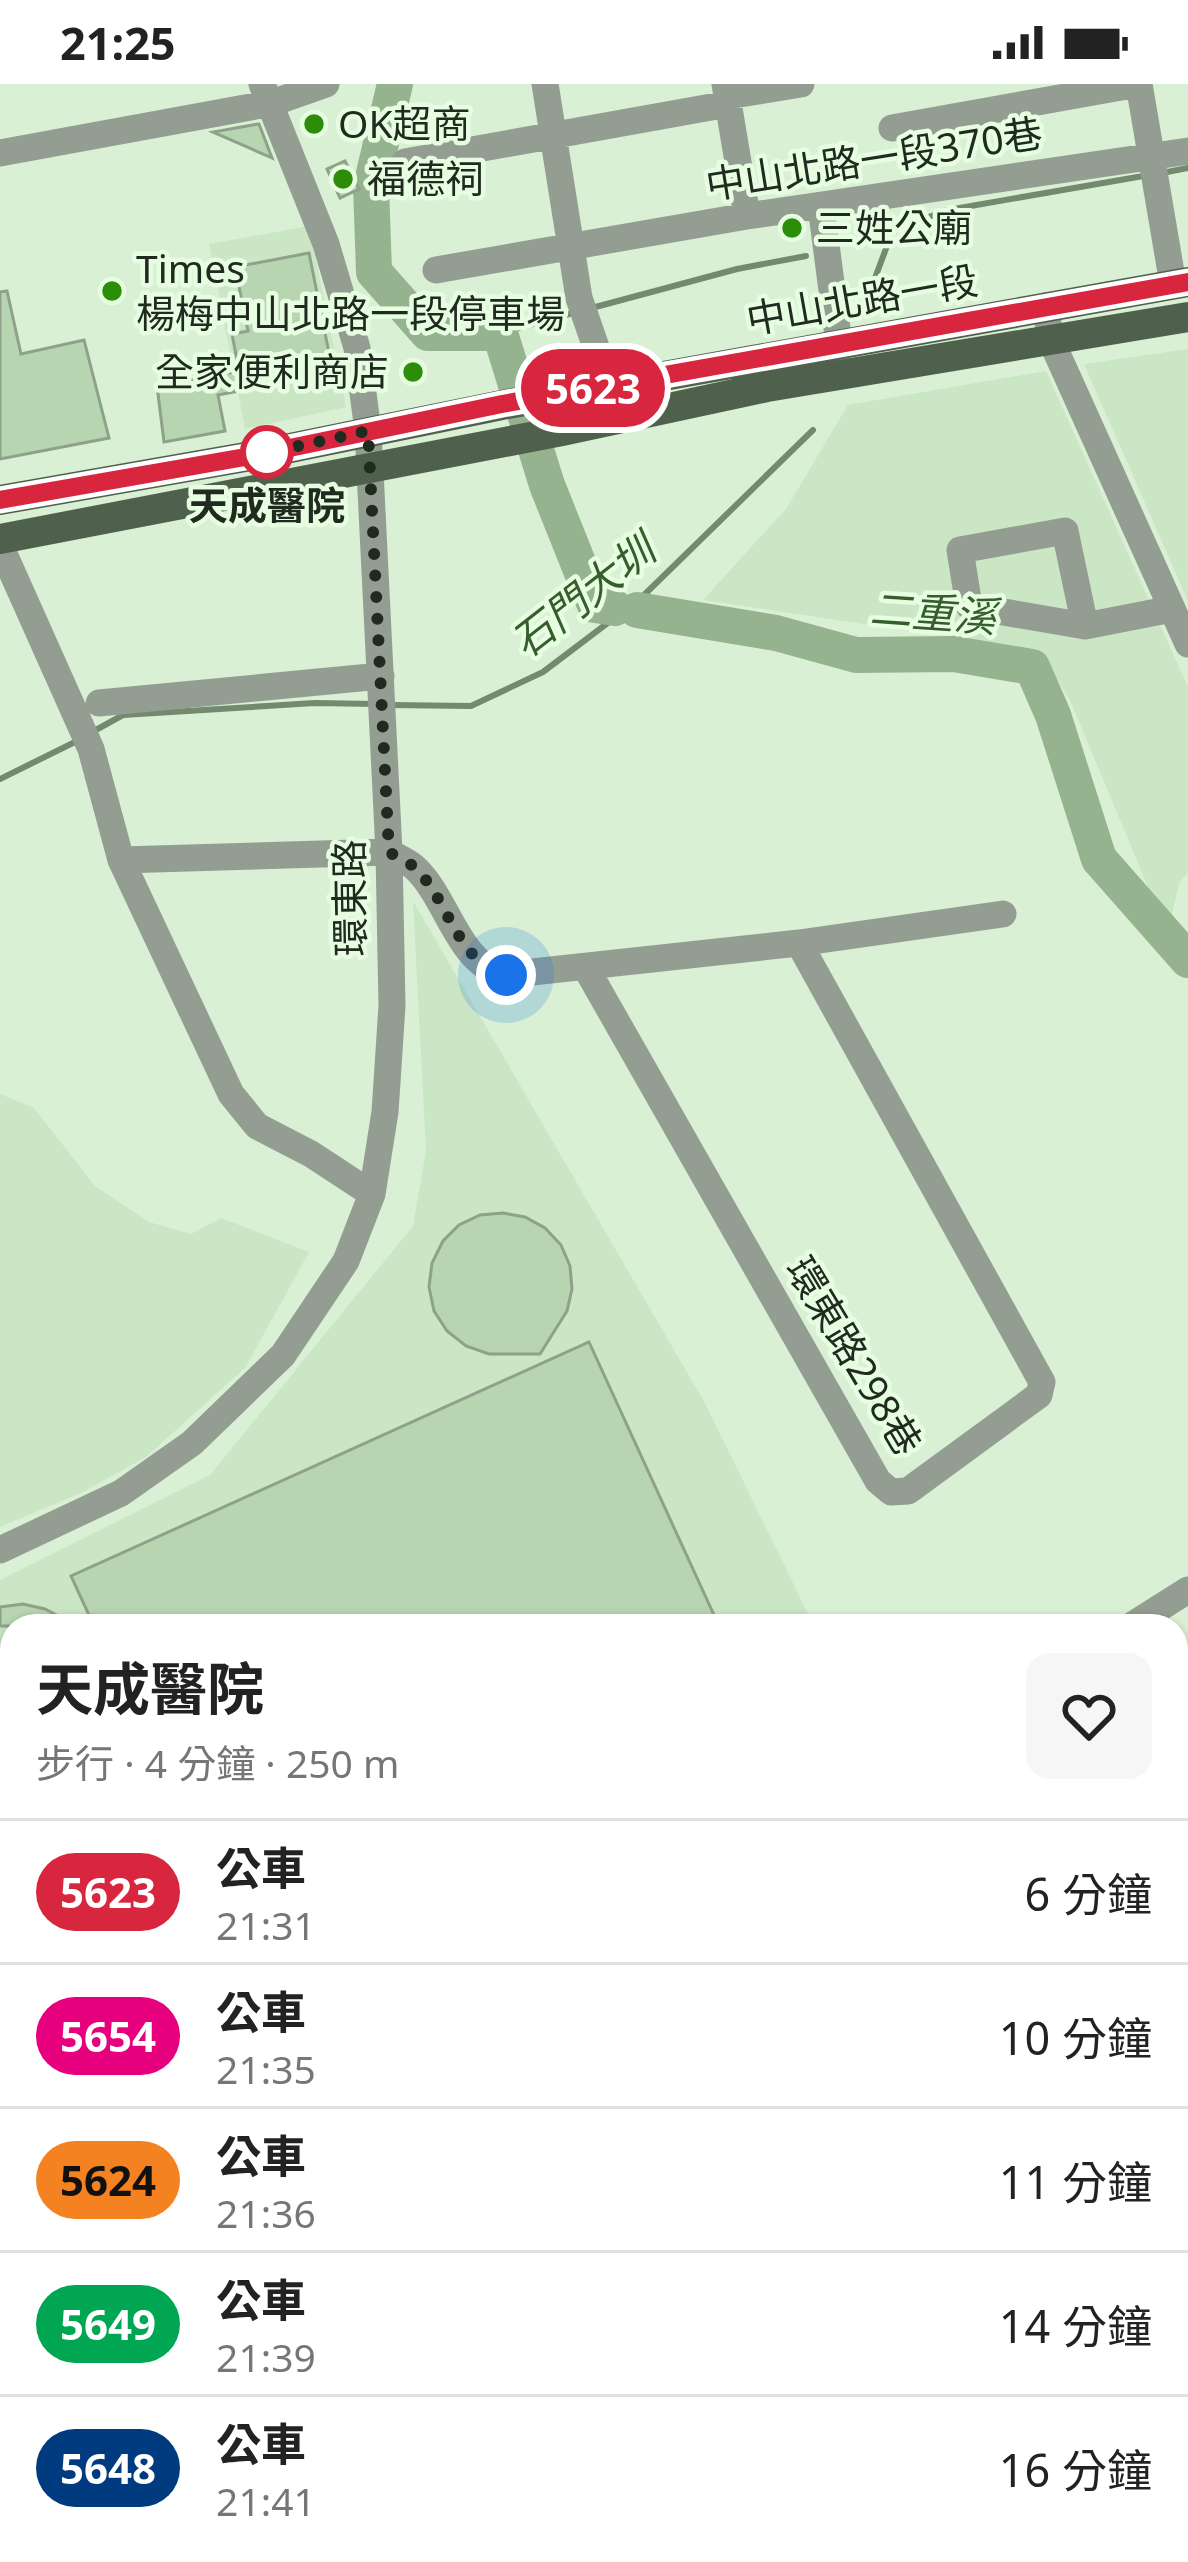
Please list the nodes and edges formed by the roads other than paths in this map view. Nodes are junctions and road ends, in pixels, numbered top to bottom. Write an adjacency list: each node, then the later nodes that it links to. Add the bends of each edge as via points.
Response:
1 (326, 84): 5 (street)
2 (545, 84): 8 (street)
3 (801, 84): 6 (street)
4 (1138, 84): 7 (street); 12 (street)
5 (267, 94): 10 (street); 23 (street, 環東路, via 345,307)
6 (726, 95): 8 (street); 14 (street)
7 (892, 128)
8 (554, 136): 11 (street); 15 (street)
9 (1188, 152): 12 (street, 中山北路一段370巷)
10 (0, 153)
11 (405, 163)
12 (1154, 167): 13 (street, 中山北路一段370巷); 17 (street)
13 (821, 206): 14 (street, 中山北路一段370巷); 21 (street)
14 (747, 216): 15 (street, 中山北路一段370巷)
15 (573, 247): 16 (street, 中山北路一段370巷); 22 (street, via 582,308)
16 (436, 270)
17 (1180, 283): 18 (main road, 中山北路一段)
18 (1046, 306): 20 (street); 21 (main road, 中山北路一段)
19 (1188, 317): 20 (main road, 中山北路一段)
20 (1050, 338): 24 (main road, 中山北路一段); 27 (street)
21 (839, 344): 22 (main road, 中山北路一段)
22 (609, 385): 23 (main road, 中山北路一段)
23 (368, 431): 24 (street, 環東路); 25 (main road)
24 (369, 468): 26 (main road); 30 (street, 環東路)
25 (0, 500)
26 (0, 542): 31 (street)
27 (1172, 609): 28 (street); 29 (street)
28 (1085, 626): 28 (street, via 1065,531 959,550 969,606)
29 (1188, 644)
30 (381, 684): 31 (street); 32 (street, 環東路)
31 (89, 710): 33 (street, via 91,749)
32 (389, 852): 33 (street); 36 (street, via 416,868 490,971); 37 (street, 環東路, via 392,1006)
33 (121, 860): 37 (street, via 231,1094 257,1126)
34 (1003, 914): 35 (street)
35 (799, 943): 36 (street); 36 (street, 環東路298巷, via 1042,1382 1039,1395 908,1491 891,1492 878,1481)
36 (586, 968)
37 (372, 1194): 38 (street, 環東路, via 346,1261 283,1355 192,1443 121,1493)
38 (0, 1550)
39 (1188, 1590): 40 (street)
40 (1150, 1614)

